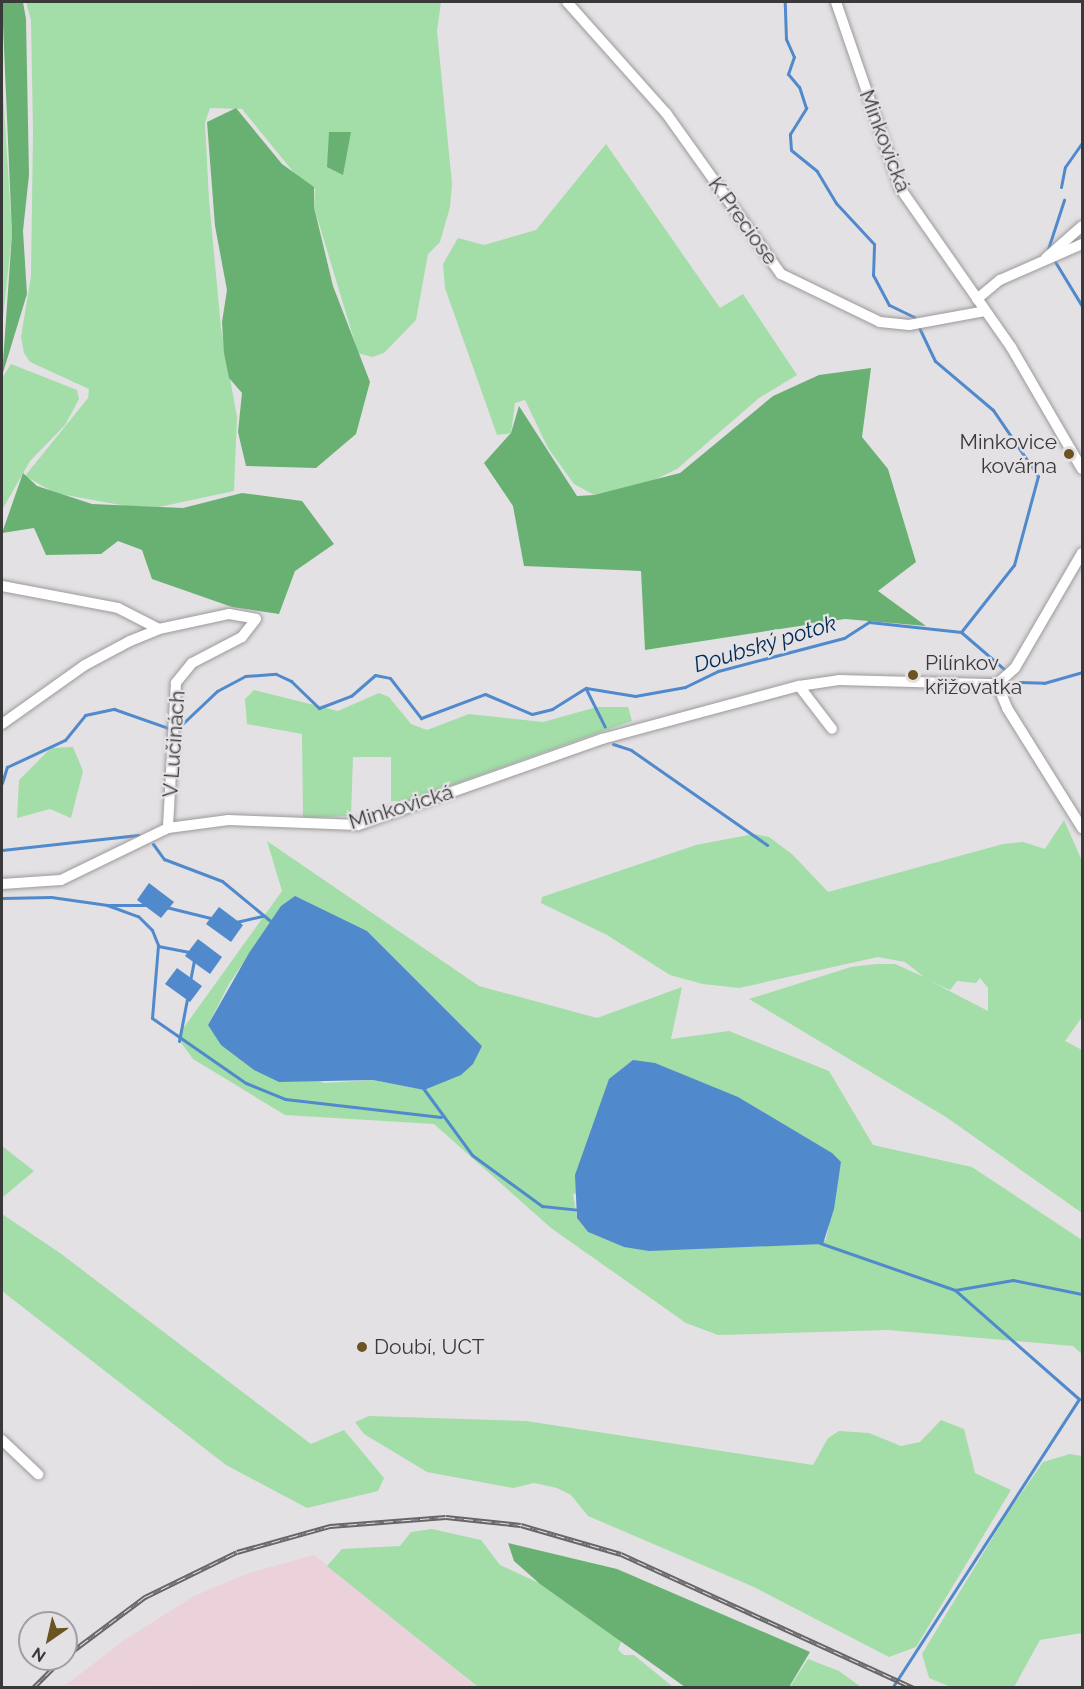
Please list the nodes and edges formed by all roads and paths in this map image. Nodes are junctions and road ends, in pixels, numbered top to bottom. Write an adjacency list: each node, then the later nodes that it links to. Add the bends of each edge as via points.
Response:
1 (567, 2): 7 (street, K Preciose, via 666,113 782,274 880,322 909,325)
2 (836, 2): 6 (street, Minkovická, via 895,176)
3 (1083, 226): 5 (street)
4 (1083, 244): 5 (street)
5 (1042, 263): 6 (street, via 1000,280)
6 (977, 299): 7 (street, Minkovická)
7 (985, 311): 8 (street, Minkovická)
8 (1083, 469)
9 (1083, 553): 12 (street, via 1015,668)
10 (2, 586): 11 (street, via 118,608)
11 (159, 629): 14 (street, V Lučinách, via 85,665); 16 (street, V Lučinách, via 229,614 256,620 242,637 192,663 176,683)
12 (997, 684): 13 (street, Minkovická, via 839,680); 17 (street, via 1007,708)
13 (799, 686): 15 (street); 16 (street, Minkovická, via 602,739 358,825 228,820)
14 (2, 724)
15 (832, 729)
16 (168, 828): 18 (street, Minkovická, via 61,880)
17 (1083, 828)
18 (2, 884)
19 (2, 1440): 20 (street)
20 (38, 1474)

